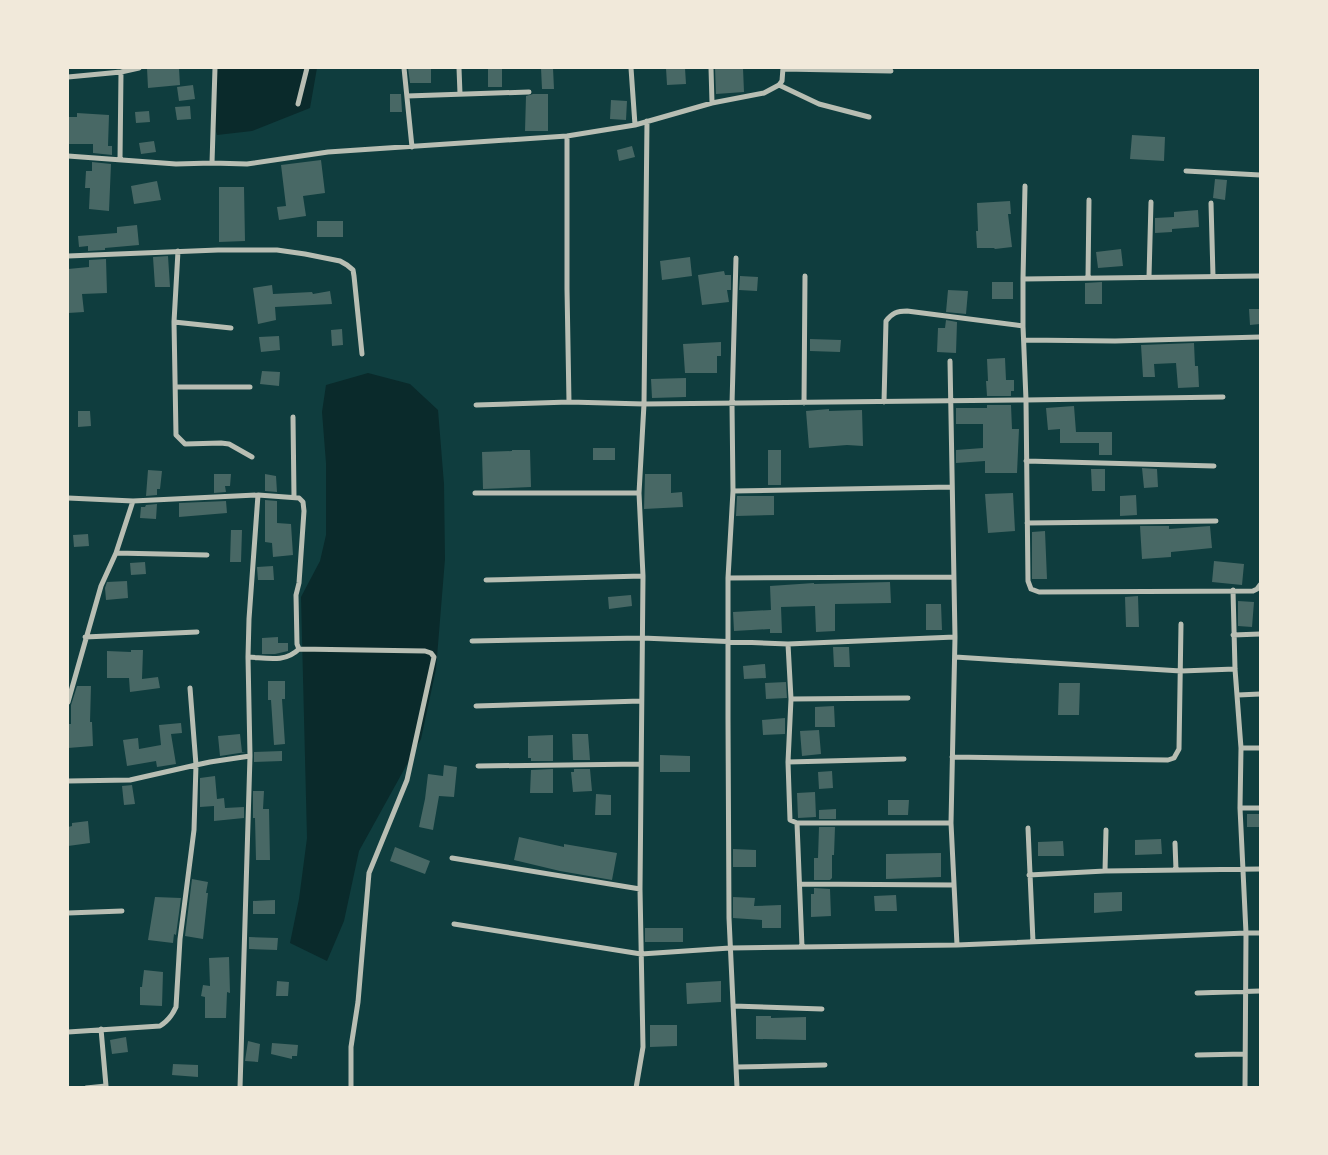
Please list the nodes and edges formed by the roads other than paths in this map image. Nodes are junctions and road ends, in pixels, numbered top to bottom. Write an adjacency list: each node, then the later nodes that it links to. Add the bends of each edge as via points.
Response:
1 (139, 68): 10 (street)
2 (214, 68): 25 (street)
3 (306, 68): 17 (street)
4 (404, 68): 15 (street)
5 (459, 68): 14 (street)
6 (631, 68): 20 (street)
7 (711, 68): 16 (street)
8 (783, 68): 9 (street); 12 (street)
9 (891, 71)
10 (121, 72): 11 (street); 24 (street)
11 (68, 77)
12 (779, 85): 16 (street, via 764,92); 18 (street, via 819,104)
13 (529, 92): 14 (street)
14 (460, 94): 15 (street)
15 (407, 96): 22 (street)
16 (712, 103): 19 (street)
17 (298, 104)
18 (868, 117)
19 (647, 121): 20 (street); 56 (street)
20 (635, 125): 21 (street)
21 (567, 136): 22 (street); 53 (street)
22 (412, 148): 25 (street, via 328,152 247,164)
23 (68, 156): 24 (street)
24 (120, 160): 25 (street, via 176,164)
25 (212, 162)
26 (1186, 171): 27 (street)
27 (1260, 175)
28 (1025, 186): 40 (street)
29 (1089, 200): 39 (street)
30 (1151, 202): 38 (street)
31 (1211, 203): 36 (street)
32 (178, 251): 33 (street); 41 (street); 46 (street, via 277,250 347,264 353,270)
33 (68, 256)
34 (736, 258): 57 (street)
35 (805, 276): 55 (street)
36 (1213, 276): 37 (street); 38 (street)
37 (1260, 276)
38 (1149, 277): 39 (street)
39 (1088, 278): 40 (street)
40 (1023, 279): 42 (street)
41 (174, 322): 43 (street); 48 (street)
42 (1023, 326): 45 (street); 54 (street, via 898,311 886,321)
43 (231, 328)
44 (1260, 336): 45 (street, via 1115,341)
45 (1024, 340): 51 (street)
46 (362, 354)
47 (950, 361): 52 (street)
48 (176, 387): 49 (street); 60 (street, via 176,435 184,444 222,442)
49 (250, 388)
50 (1223, 397): 51 (street)
51 (1026, 400): 52 (street); 61 (street)
52 (951, 401): 54 (street); 63 (street)
53 (569, 402): 56 (street); 58 (street)
54 (884, 402): 55 (street)
55 (804, 403): 57 (street)
56 (644, 404): 57 (street); 65 (street)
57 (732, 404): 64 (street)
58 (476, 405)
59 (293, 417): 68 (street)
60 (252, 457)
61 (1026, 461): 62 (street); 72 (street)
62 (1214, 466)
63 (952, 488): 64 (street); 76 (street)
64 (733, 491): 77 (street)
65 (639, 492): 66 (street); 75 (street)
66 (475, 493)
67 (258, 495): 68 (street); 70 (street); 92 (street)
68 (294, 497): 91 (street, via 303,502 304,511 296,595)
69 (68, 498): 70 (street)
70 (133, 501): 73 (street)
71 (1216, 521): 72 (street)
72 (1026, 523): 80 (street, via 1028,581 1031,589 1038,592)
73 (116, 552): 74 (street); 85 (street, via 100,586)
74 (207, 556)
75 (642, 576): 78 (street); 87 (street)
76 (954, 577): 77 (street); 86 (street)
77 (728, 578): 89 (street)
78 (486, 580)
79 (1260, 585): 80 (street, via 1253,591)
80 (1233, 590): 84 (street)
81 (1181, 624): 95 (street)
82 (197, 632): 85 (street)
83 (1260, 634): 84 (street)
84 (1234, 635): 94 (street)
85 (85, 637): 102 (street)
86 (956, 637): 90 (street); 93 (street)
87 (642, 638): 88 (street); 89 (street); 101 (street)
88 (472, 641)
89 (729, 642): 90 (street); 138 (street)
90 (788, 644): 100 (street)
91 (299, 649): 92 (street, via 286,658); 154 (street, via 426,651 434,657 407,780 369,873)
92 (248, 657): 106 (street)
93 (955, 657): 95 (street); 107 (street)
94 (1235, 670): 95 (street); 97 (street)
95 (1181, 671): 107 (street, via 1179,749 1174,758)
96 (190, 688): 111 (street)
97 (1238, 694): 98 (street); 104 (street)
98 (1260, 694)
99 (908, 698): 100 (street)
100 (791, 699): 109 (street)
101 (641, 701): 103 (street); 110 (street)
102 (68, 702)
103 (476, 706)
104 (1241, 748): 105 (street); 114 (street)
105 (1260, 748)
106 (250, 756): 111 (street); 153 (street)
107 (952, 757): 117 (street)
108 (904, 759): 109 (street)
109 (788, 762): 116 (street, via 789,816 792,822)
110 (641, 764): 112 (street); 129 (street)
111 (196, 766): 113 (street, via 130,780); 145 (street, via 194,830 180,939 176,1007 168,1021 160,1026)
112 (478, 766)
113 (68, 781)
114 (1240, 808): 115 (street); 123 (street)
115 (1260, 808)
116 (797, 823): 117 (street); 127 (street)
117 (951, 824): 128 (street)
118 (1028, 828): 126 (street)
119 (1106, 830): 125 (street)
120 (1175, 843): 124 (street)
121 (452, 858): 129 (street)
122 (1260, 868): 123 (street)
123 (1243, 869): 124 (street); 133 (street)
124 (1176, 870): 125 (street)
125 (1105, 871): 126 (street)
126 (1029, 875): 135 (street)
127 (800, 884): 128 (street); 137 (street)
128 (954, 884): 136 (street)
129 (640, 889): 139 (street)
130 (122, 911): 131 (street)
131 (68, 913)
132 (454, 924): 139 (street)
133 (1246, 933): 134 (street); 135 (street); 140 (street)
134 (1260, 933)
135 (1033, 942): 136 (street)
136 (957, 945): 137 (street)
137 (802, 947): 138 (street)
138 (730, 948): 139 (street); 143 (street)
139 (641, 954): 155 (street, via 643,1047)
140 (1245, 991): 141 (street); 142 (street); 147 (street)
141 (1260, 991)
142 (1197, 993)
143 (733, 1006): 144 (street); 150 (street)
144 (822, 1009)
145 (101, 1030): 146 (street); 151 (street)
146 (68, 1032)
147 (1245, 1054): 148 (street); 157 (street)
148 (1197, 1055)
149 (825, 1065): 150 (street)
150 (737, 1067): 156 (street)
151 (106, 1087): 152 (street)
152 (86, 1088)
153 (240, 1088)
154 (351, 1088)
155 (636, 1088)
156 (737, 1088)
157 (1245, 1088)

